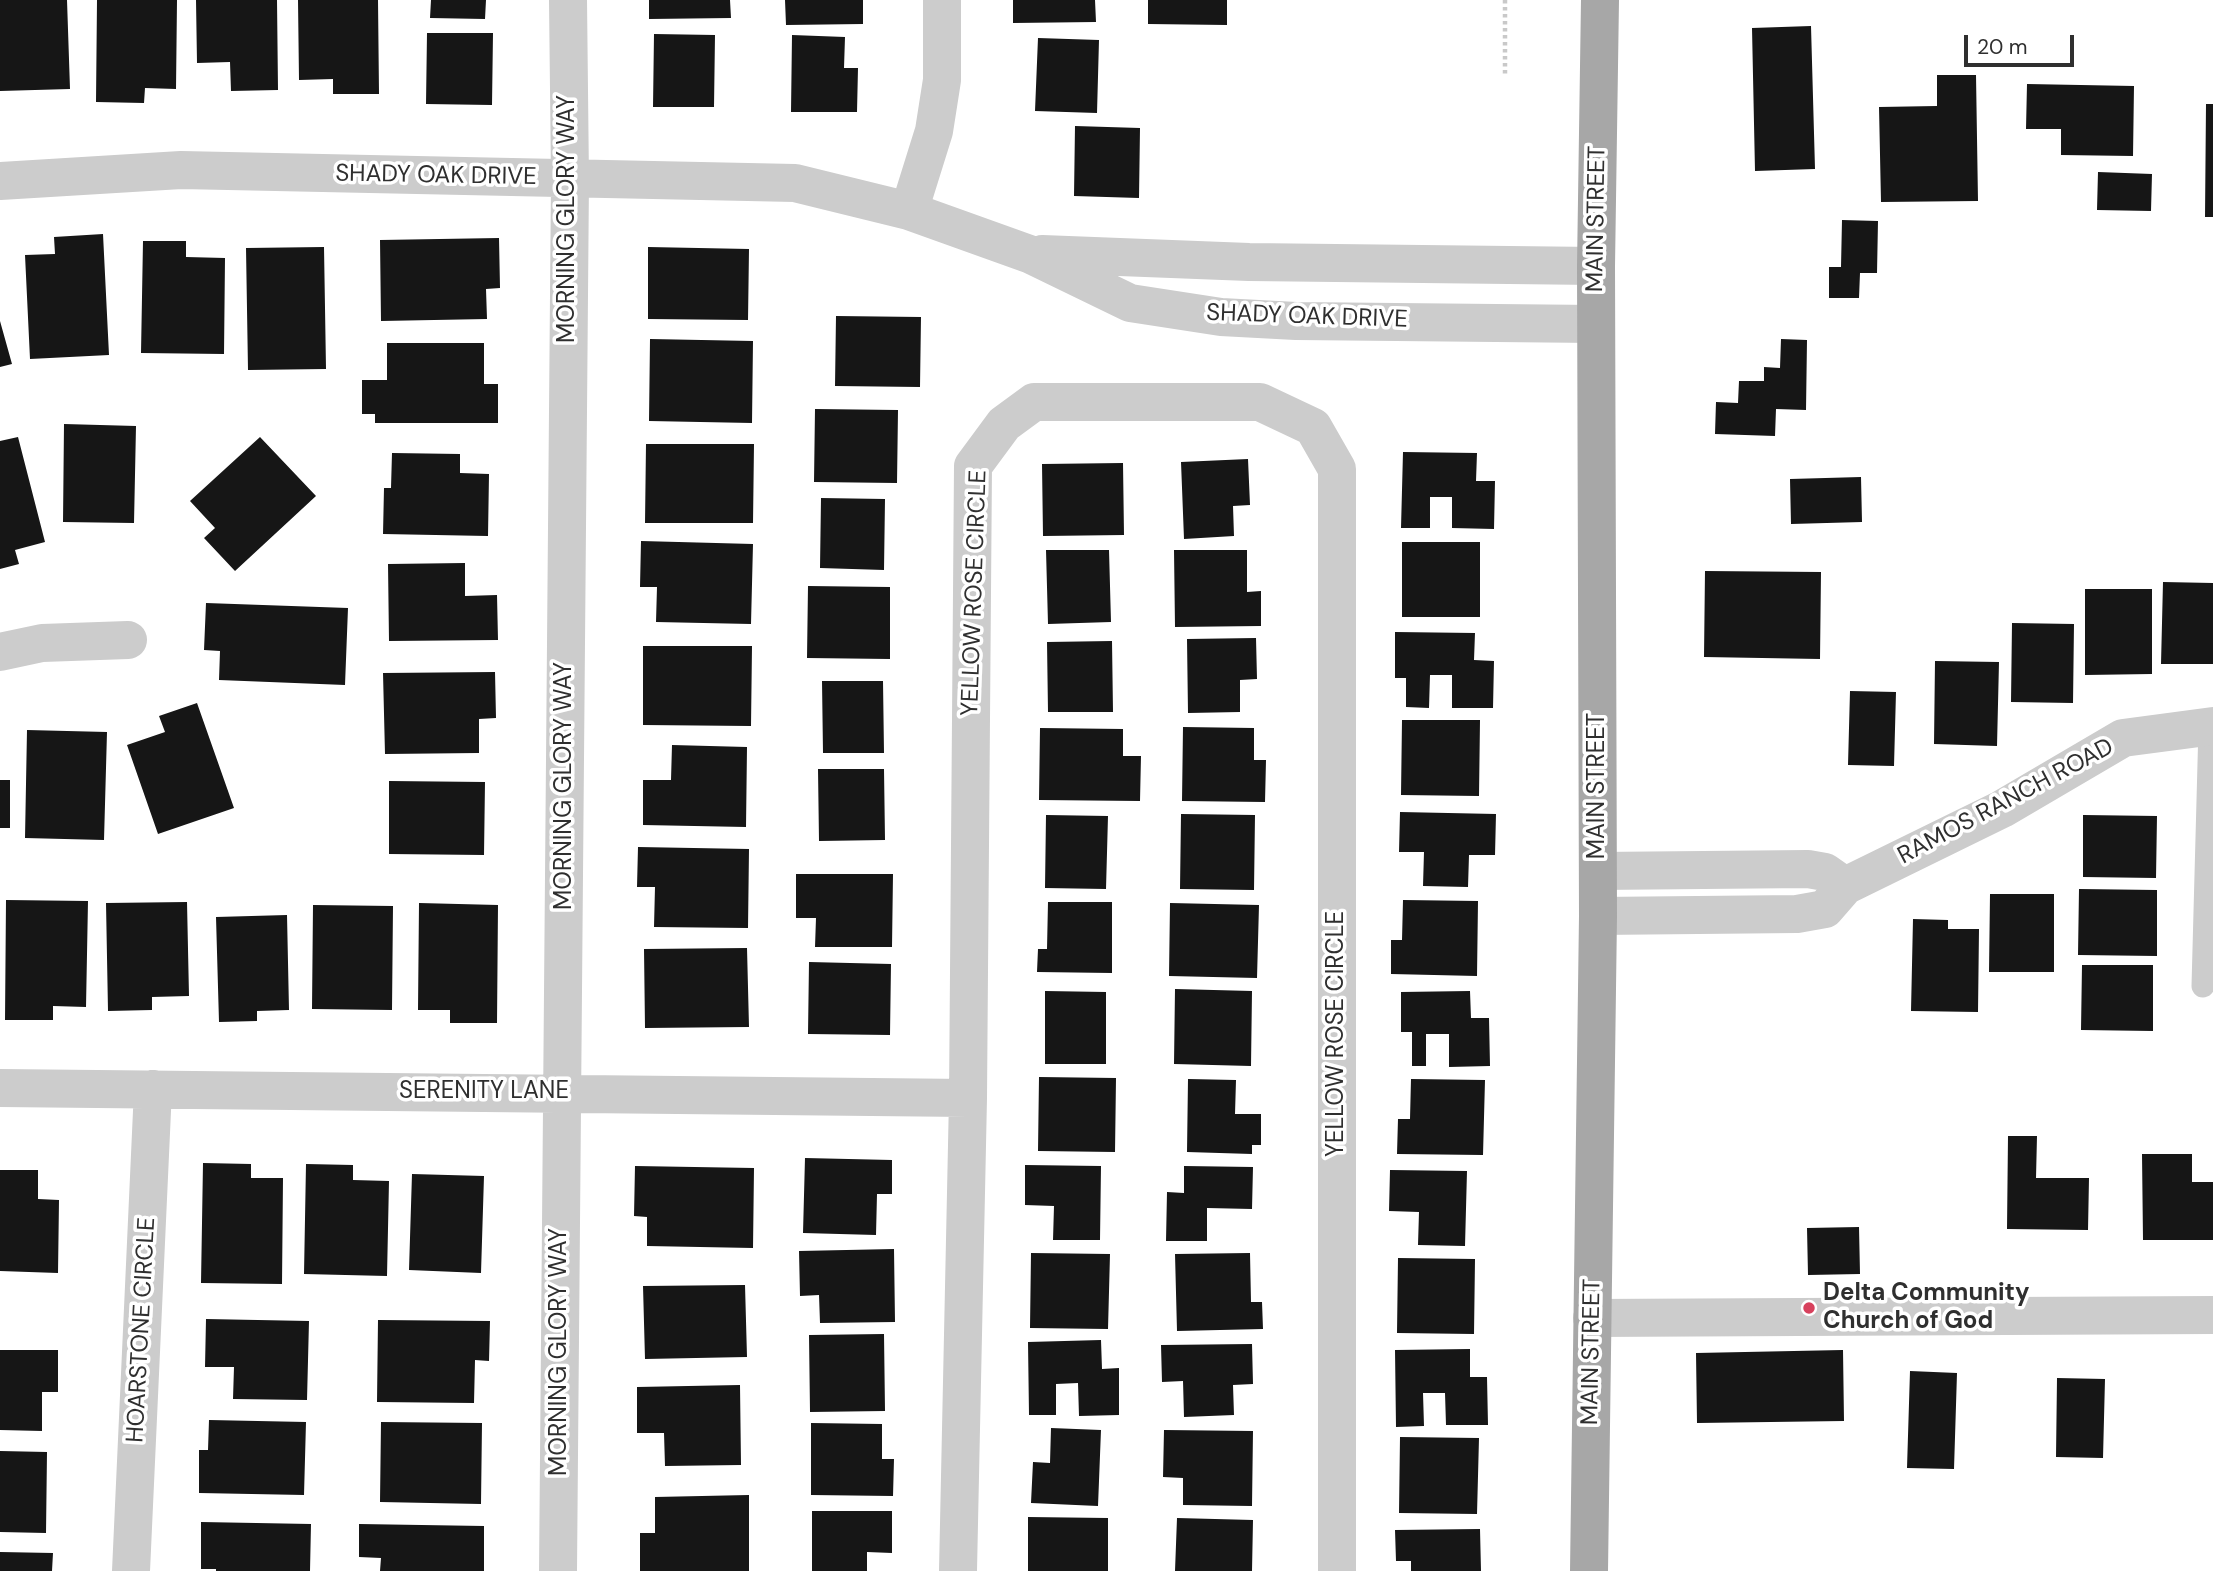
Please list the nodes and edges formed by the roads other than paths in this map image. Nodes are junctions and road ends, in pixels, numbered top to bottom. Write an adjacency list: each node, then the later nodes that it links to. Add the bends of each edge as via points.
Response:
1 (568, 0): 4 (street, MORNING GLORY WAY)
2 (942, 0): 6 (street, via 940,92 934,131)
3 (1600, 0): 8 (main road, MAIN STREET)
4 (569, 178): 5 (street, SHADY OAK DRIVE, via 181,170); 6 (street, SHADY OAK DRIVE, via 795,183); 19 (street, MORNING GLORY WAY)
5 (0, 181)
6 (909, 211): 7 (street, SHADY OAK DRIVE)
7 (1029, 254): 8 (street, SHADY OAK DRIVE); 9 (street, SHADY OAK DRIVE, via 1130,303 1221,317)
8 (1596, 266): 9 (main road, MAIN STREET)
9 (1596, 324): 13 (main road, MAIN STREET)
10 (128, 640): 11 (street, via 41,643)
11 (0, 652)
12 (2211, 726): 14 (street, RAMOS RANCH ROAD, via 2123,738 2002,809); 16 (lane)
13 (1598, 871): 14 (street, via 1808,869 1825,872); 15 (main road, MAIN STREET)
14 (1845, 886): 15 (street, RAMOS RANCH ROAD, via 1825,909 1797,914)
15 (1598, 916): 22 (main road, MAIN STREET)
16 (2203, 986)
17 (0, 1088): 18 (street, SERENITY LANE)
18 (153, 1089): 19 (street, SERENITY LANE); 23 (street, HOARSTONE CIRCLE)
19 (562, 1092): 20 (street, SERENITY LANE); 24 (street, MORNING GLORY WAY)
20 (968, 1098): 25 (street, YELLOW ROSE CIRCLE); 26 (street, YELLOW ROSE CIRCLE, via 973,466 1004,424 1034,402 1259,402 1312,427 1337,469)
21 (2213, 1315): 22 (street)
22 (1592, 1318): 27 (main road, MAIN STREET)
23 (131, 1571)
24 (558, 1571)
25 (958, 1571)
26 (1337, 1571)
27 (1589, 1571)

